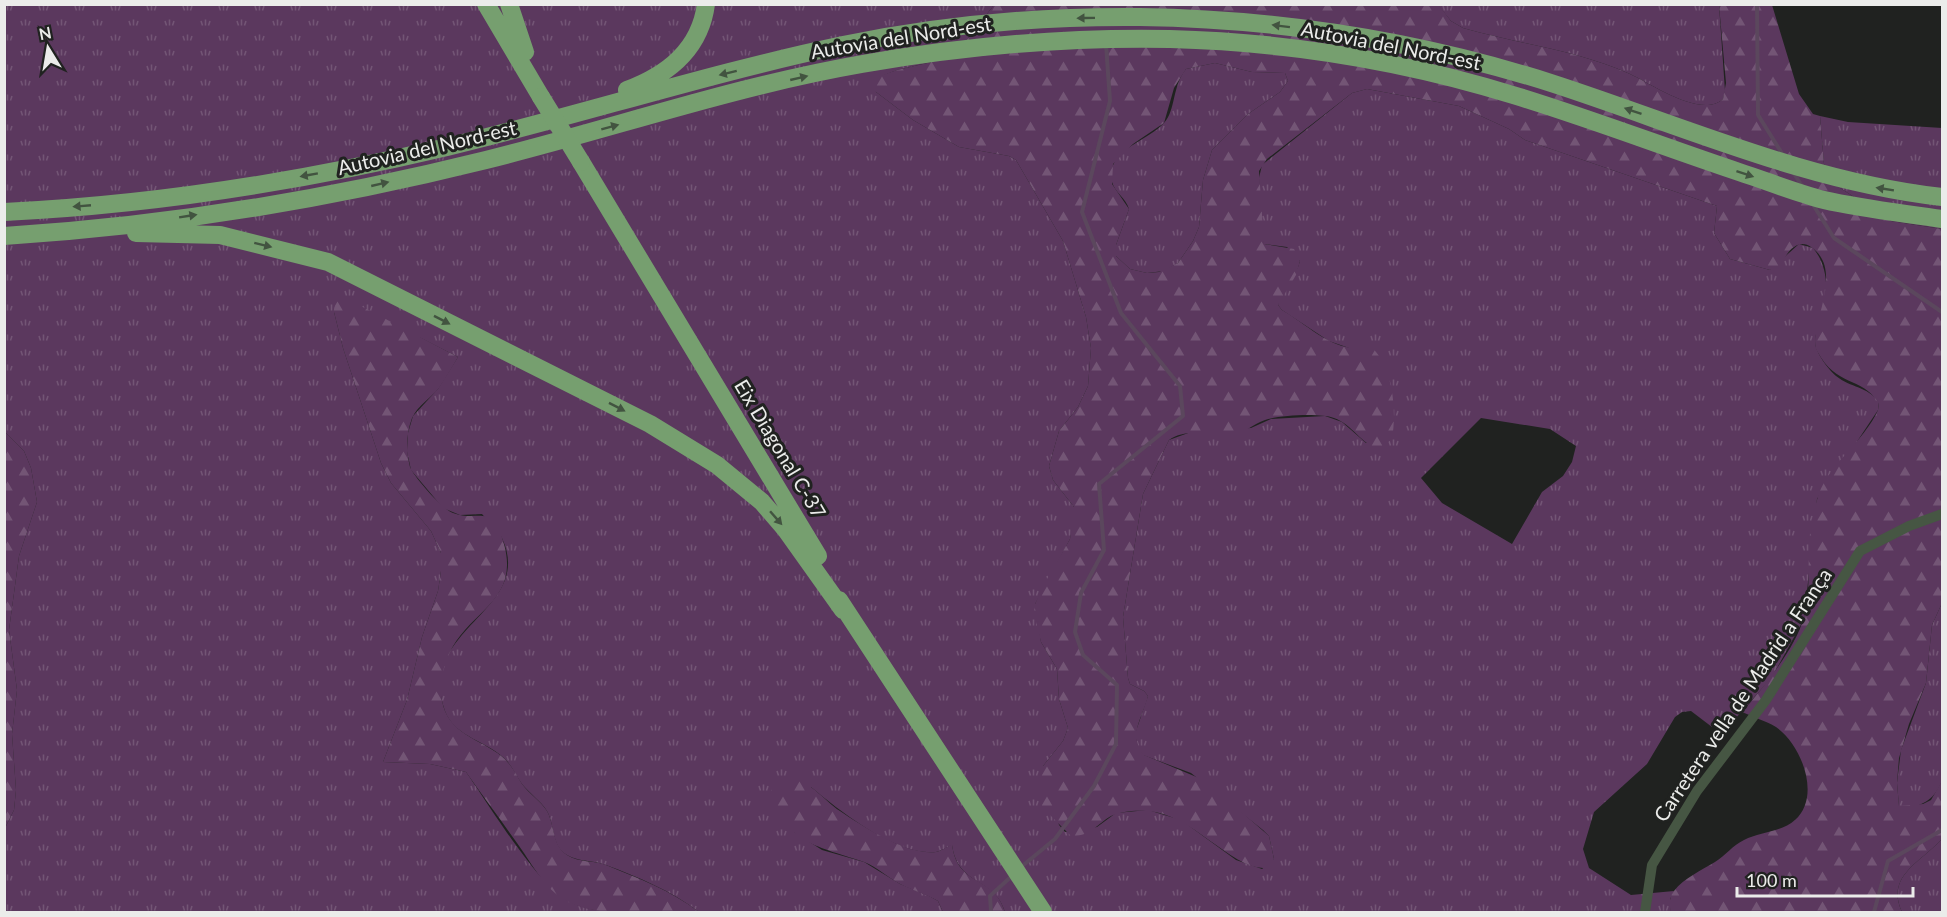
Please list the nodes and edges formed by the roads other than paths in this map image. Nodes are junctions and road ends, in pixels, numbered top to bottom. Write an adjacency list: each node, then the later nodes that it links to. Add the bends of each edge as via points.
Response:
1 (486, 4): 4 (highway, Eix Diagonal C-37)
2 (509, 4): 4 (highway, via 512,20 534,68)
3 (706, 4): 5 (highway, via 699,32 688,49 680,60 650,81 474,132)
4 (537, 91): 12 (highway, Eix Diagonal C-37, bridge, via 825,568)
5 (448, 146): 6 (highway, Autovia del Nord-est, one-way to 5, via 1817,174 1546,82 1431,51 1320,31 1139,17 1005,22 847,45); 7 (highway, Autovia del Nord-est, one-way to 7, via 218,190 83,207)
6 (1942, 197)
7 (4, 212)
8 (1942, 219): 9 (highway, Autovia del Nord-est, one-way to 8, via 368,186 483,161 859,64 1006,44 1120,39 1285,48 1440,75 1597,122 1823,200)
9 (80, 231): 10 (highway, Autovia del Nord-est); 12 (highway, one-way to 12, via 220,235 338,267 650,424 717,465 762,502)
10 (4, 236)
11 (1942, 514): 14 (street, Carretera vella de Madrid a França, via 1860,551 1766,700 1697,791 1652,864)
12 (843, 610): 13 (highway, Eix Diagonal C-37)
13 (1042, 912)
14 (1645, 912)

